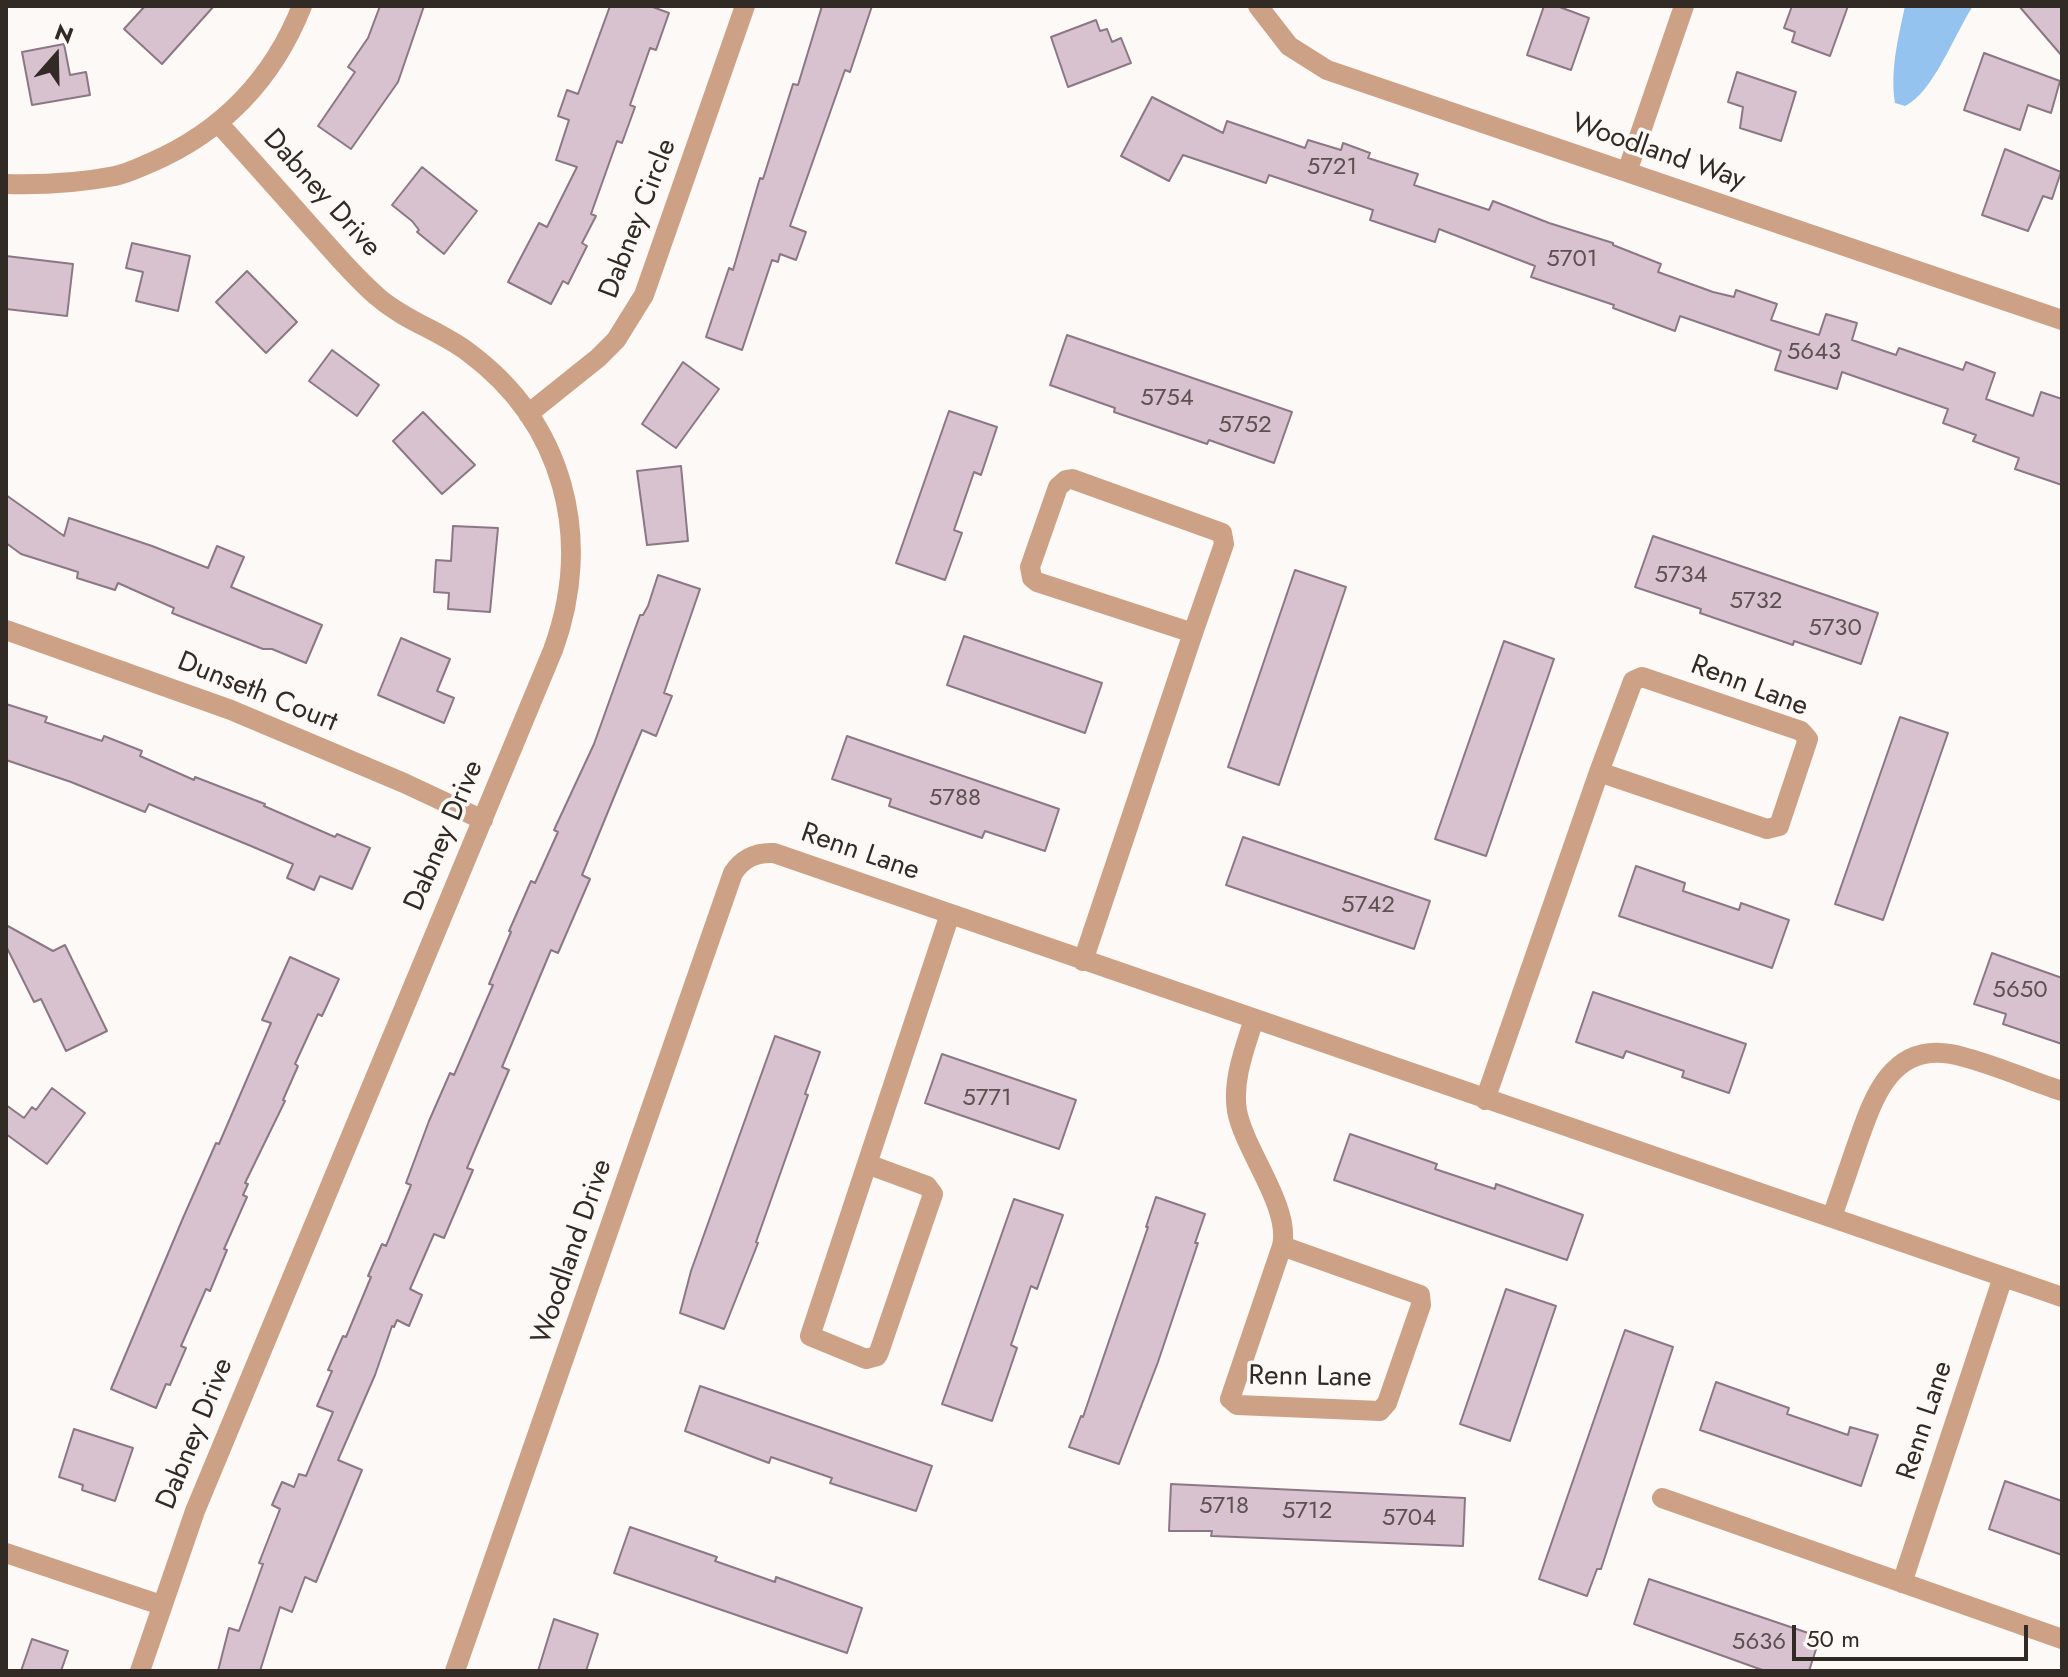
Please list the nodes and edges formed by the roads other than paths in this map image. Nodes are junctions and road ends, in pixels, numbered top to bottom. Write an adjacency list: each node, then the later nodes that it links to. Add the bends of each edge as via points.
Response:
1 (302, 6): 5 (street, via 271,67)
2 (745, 6): 9 (street, Dabney Circle, via 644,295 607,349)
3 (1258, 6): 6 (street, Woodland Way, via 1289,46 1327,70)
4 (1684, 6): 6 (street)
5 (219, 124): 7 (street, via 181,149 116,176); 9 (street, Dabney Drive, via 379,298 468,352 498,377)
6 (1627, 172): 8 (street, Woodland Way)
7 (6, 184)
8 (2062, 320)
9 (528, 414): 13 (street, Dabney Drive, via 550,450 564,493 573,549 571,579 559,635)
10 (6, 630): 13 (street, Dunseth Court, via 231,710)
11 (1193, 633): 11 (street, via 1224,544 1222,533 1072,479 1061,483 1030,567 1032,578); 16 (street)
12 (1599, 772): 12 (street, Renn Lane, via 1773,829 1781,822 1808,739 1801,731 1642,677 1633,681); 19 (street, Renn Lane)
13 (483, 820): 28 (street, Dabney Drive, via 195,1511)
14 (751, 857): 15 (street, Renn Lane, via 774,853); 31 (street, Woodland Drive, via 733,873)
15 (950, 914): 16 (street, Renn Lane); 20 (street)
16 (1083, 961): 17 (street, Renn Lane)
17 (1254, 1019): 19 (street, Renn Lane); 22 (street, Renn Lane, via 1238,1072 1237,1109 1281,1215)
18 (2062, 1091): 21 (street, via 1953,1055 1911,1059 1886,1077 1875,1096)
19 (1485, 1100): 21 (street, Renn Lane)
20 (867, 1164): 20 (street, via 810,1336 866,1359 879,1352 933,1194 927,1186)
21 (1832, 1217): 23 (street, Renn Lane)
22 (1282, 1246): 22 (street, Renn Lane, via 1420,1295 1421,1305 1380,1411 1237,1405 1230,1399)
23 (2003, 1277): 24 (street, Renn Lane); 27 (street, Renn Lane)
24 (2062, 1297)
25 (1662, 1498): 27 (street)
26 (6, 1553): 28 (street)
27 (1902, 1583): 29 (street)
28 (161, 1605): 30 (street, Dabney Drive)
29 (2062, 1639)
30 (140, 1671)
31 (455, 1671)

